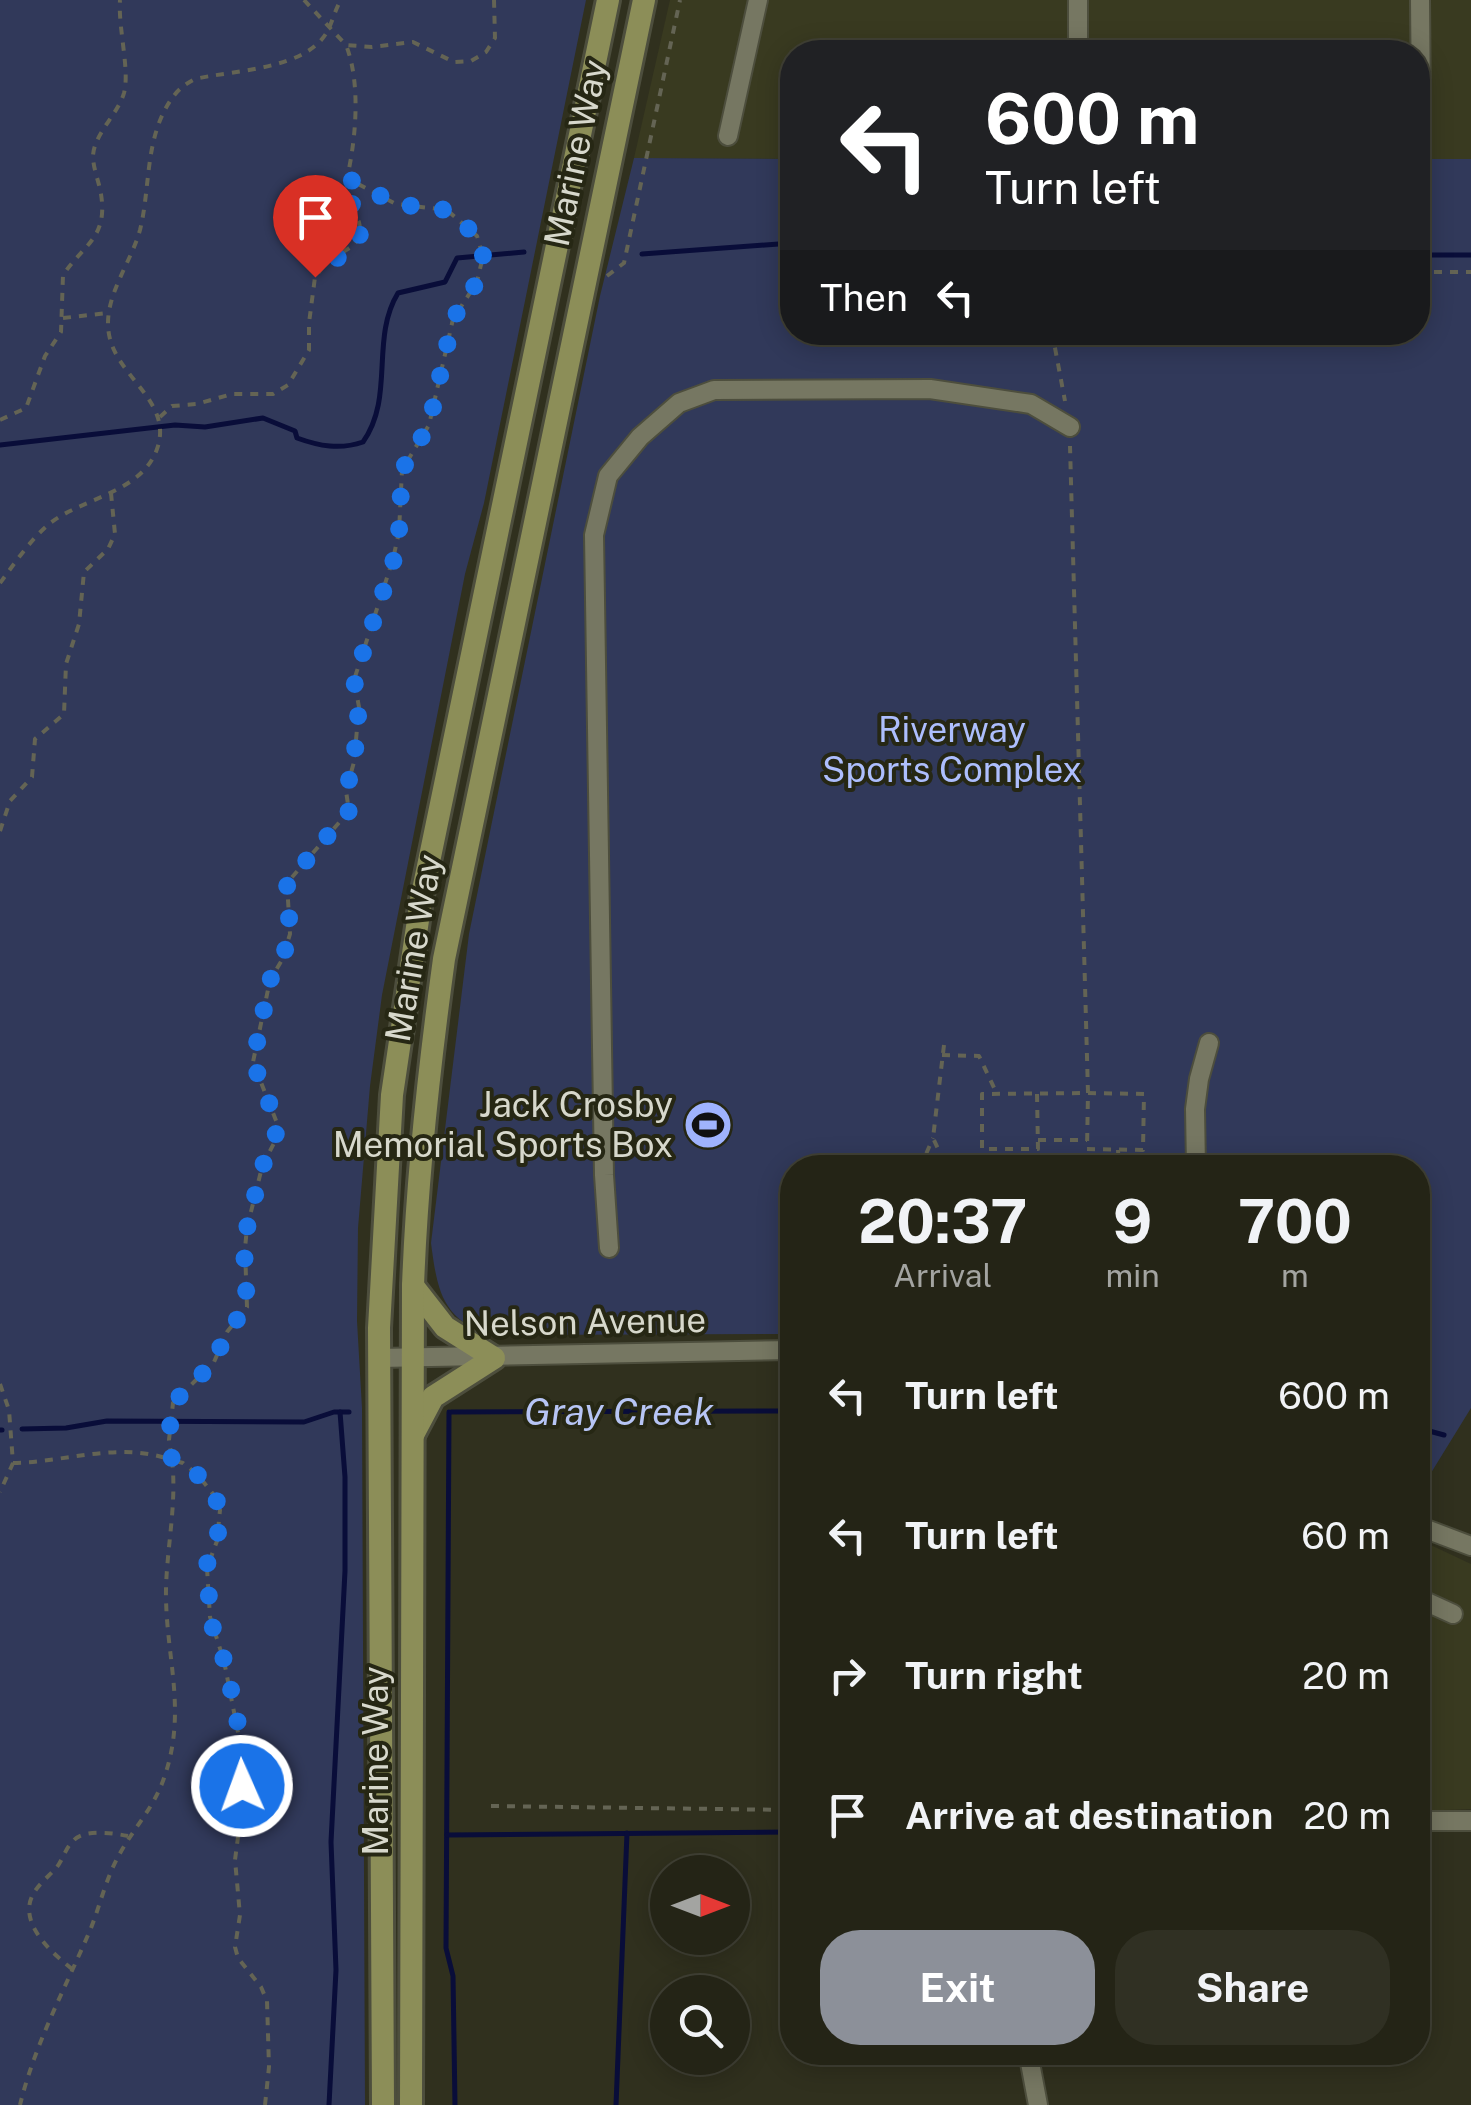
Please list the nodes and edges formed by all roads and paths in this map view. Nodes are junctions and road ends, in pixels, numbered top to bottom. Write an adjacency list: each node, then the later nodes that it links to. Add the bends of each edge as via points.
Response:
1 (120, 0): 21 (path, via 127,78 94,151 102,220 88,249 63,274)
2 (304, 0): 11 (path)
3 (340, 0): 11 (path)
4 (494, 0): 14 (path, via 495,38 471,61 454,62 413,42)
5 (608, 0): 46 (main road, Marine Way, via 421,900 392,1095)
6 (644, 0): 44 (main road, Marine Way, via 444,960 416,1184)
7 (680, 0): 17 (path)
8 (758, 0): 15 (street)
9 (1078, 0): 12 (street)
10 (1420, 0): 13 (street)
11 (329, 25): 14 (path); 20 (path, via 281,64 195,79 170,99 156,137 139,234)
12 (1078, 40)
13 (1420, 40)
14 (346, 45): 16 (path, via 356,126)
15 (728, 136)
16 (347, 178): 23 (path, via 346,196 360,234 315,277 310,350 288,384 274,394 172,406); 51 (path, via 396,204 447,210 477,236 483,256 477,282 453,319 429,425 402,470 394,559 354,680 359,706 349,811 287,883 290,934 270,980 253,1062 277,1134 247,1228 247,1307 214,1362 171,1410)
17 (624, 263)
18 (1430, 272): 19 (path)
19 (1471, 272)
20 (108, 313): 21 (path); 23 (path, via 113,350)
21 (63, 318): 24 (path, via 29,404)
22 (1054, 345): 25 (path)
23 (160, 419): 26 (path, via 154,458)
24 (0, 420)
25 (1070, 427): 32 (path); 43 (street, via 1031,404 930,389 714,390 679,402 608,476 594,535)
26 (111, 494): 27 (path, via 52,522); 28 (path, via 115,534 84,572 64,714 35,739 32,777 10,801)
27 (0, 583)
28 (0, 831)
29 (1209, 1043): 42 (street, via 1195,1110)
30 (944, 1045): 31 (path)
31 (942, 1055): 33 (path, via 979,1056); 35 (path)
32 (1088, 1093): 34 (path); 37 (path); 38 (path, via 1144,1094 1143,1150)
33 (996, 1094): 34 (path); 36 (path, via 982,1094 982,1148 1038,1149)
34 (1037, 1094): 36 (path)
35 (933, 1138): 39 (path); 40 (path)
36 (1038, 1140): 37 (path)
37 (1087, 1140): 38 (path, via 1087,1149)
38 (1118, 1150): 41 (path)
39 (926, 1155)
40 (941, 1155)
41 (1118, 1155)
42 (1196, 1155)
43 (610, 1248)
44 (412, 1286): 47 (main road, Marine Way); 48 (main road, via 446,1327)
45 (780, 1350): 48 (street, Nelson Avenue)
46 (379, 1358): 47 (street, Nelson Avenue); 67 (main road, Marine Way)
47 (412, 1358): 48 (street, Nelson Avenue); 50 (main road, Marine Way)
48 (494, 1358): 50 (main road, via 434,1396)
49 (0, 1384): 52 (path)
50 (411, 1438): 68 (main road, Marine Way)
51 (172, 1460): 52 (path, via 118,1450); 62 (path, via 166,1595 176,1724 163,1782); 66 (path, via 198,1476 220,1510 207,1568 210,1617 243,1758 235,1947 267,2001)
52 (14, 1463): 53 (path)
53 (0, 1492)
54 (1430, 1531): 55 (street)
55 (1471, 1546)
56 (1430, 1604): 57 (street)
57 (1452, 1614)
58 (491, 1806): 59 (path)
59 (780, 1810)
60 (1430, 1821): 61 (street)
61 (1471, 1821)
62 (130, 1836): 63 (path); 63 (path, via 72,1840 34,1892 34,1925 48,1950)
63 (72, 1969): 65 (path)
64 (1030, 2065): 69 (street)
65 (20, 2105)
66 (265, 2105)
67 (383, 2105)
68 (411, 2105)
69 (1038, 2105)

